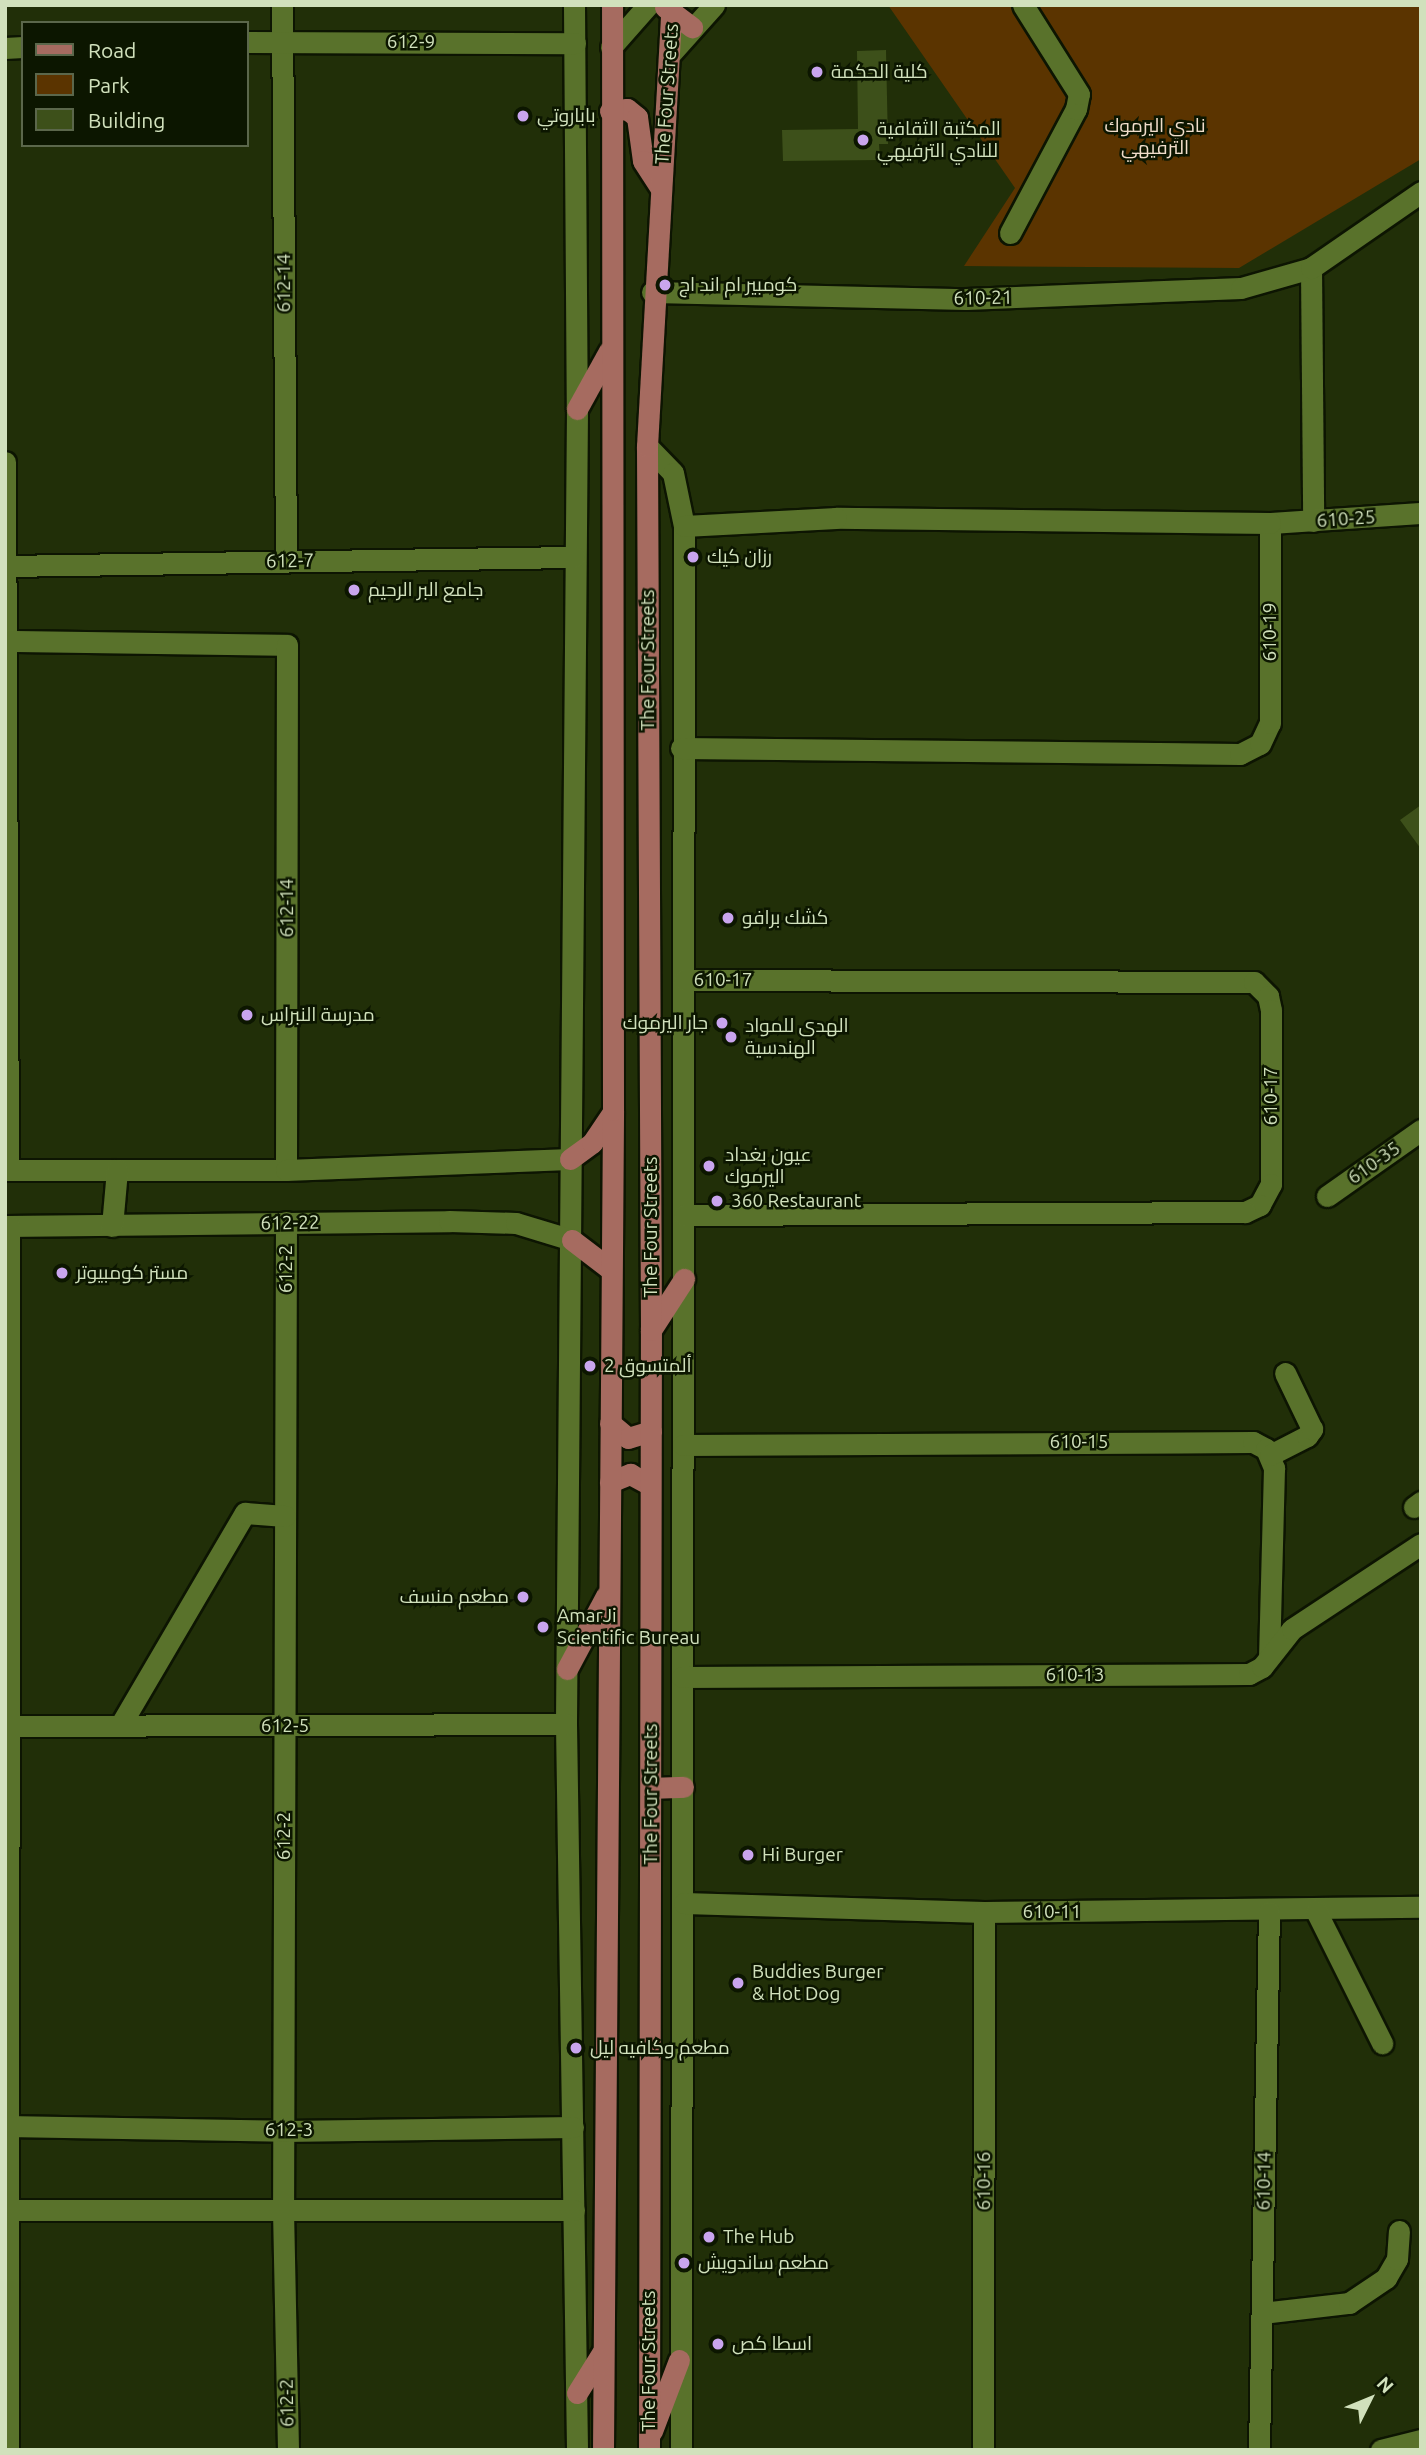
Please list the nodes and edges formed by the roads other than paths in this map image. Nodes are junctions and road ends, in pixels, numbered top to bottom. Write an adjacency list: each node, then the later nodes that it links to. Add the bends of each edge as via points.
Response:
1 (282, 5): 9 (street, 612-14)
2 (574, 5): 11 (street)
3 (612, 5): 12 (main road, The Four Streets)
4 (648, 5): 12 (street)
5 (714, 5): 8 (street)
6 (1023, 5): 17 (street, via 1079,93 1076,109)
7 (669, 8): 8 (main road); 13 (main road, The Four Streets)
8 (691, 27): 13 (street)
9 (283, 41): 10 (street, 612-9); 11 (street, 612-9); 29 (street, 612-14)
10 (248, 42)
11 (575, 43): 21 (street)
12 (611, 47): 14 (main road, The Four Streets)
13 (672, 52): 15 (main road, The Four Streets)
14 (610, 111): 15 (main road, via 626,109 637,117 643,161); 20 (main road, The Four Streets)
15 (661, 189): 19 (main road, The Four Streets)
16 (1421, 192): 18 (street, 610-21)
17 (1010, 233)
18 (1311, 268): 19 (street, 610-21, via 1265,284 1203,292 966,299); 25 (street)
19 (652, 292): 22 (main road, The Four Streets)
20 (609, 351): 21 (main road); 34 (main road, The Four Streets)
21 (577, 409): 28 (street)
22 (647, 446): 27 (street, via 673,473); 48 (main road, The Four Streets)
23 (5, 463): 30 (street)
24 (1421, 513): 25 (street, 610-25)
25 (1313, 521): 26 (street, 610-25)
26 (1270, 523): 27 (street, via 836,519); 32 (street, 610-19, via 1270,723 1260,744 1251,750)
27 (684, 526): 32 (street)
28 (574, 557): 29 (street, 612-7); 36 (street)
29 (286, 561): 30 (street, 612-7)
30 (6, 566): 31 (street)
31 (7, 641): 37 (street); 39 (street, 612-14, via 287,645)
32 (681, 748): 33 (street)
33 (684, 980): 41 (street); 41 (street, 610-17, via 1254,982 1270,1003 1272,1184 1260,1205 1245,1212)
34 (613, 1110): 36 (main road, via 592,1143); 46 (main road, The Four Streets)
35 (1421, 1130): 40 (street, 610-35)
36 (570, 1159): 39 (street); 45 (street)
37 (7, 1170): 38 (street)
38 (117, 1170): 39 (street); 44 (street)
39 (286, 1170)
40 (1327, 1196)
41 (684, 1215): 47 (street)
42 (286, 1222): 44 (street, 612-22); 45 (street, 612-22, via 516,1223); 56 (street, 612-2)
43 (7, 1226): 44 (street, 612-22); 64 (street)
44 (112, 1226)
45 (572, 1240): 46 (main road); 60 (street)
46 (610, 1269): 50 (main road, The Four Streets)
47 (684, 1279): 48 (main road); 52 (street)
48 (651, 1330): 51 (main road, The Four Streets)
49 (1285, 1373): 53 (street, via 1312,1429)
50 (610, 1423): 51 (main road, via 628,1438); 54 (main road, The Four Streets)
51 (651, 1431): 55 (main road, The Four Streets)
52 (683, 1445): 53 (street, 610-15, via 1247,1441); 61 (street)
53 (1270, 1455): 59 (street, via 1274,1468)
54 (610, 1482): 55 (main road, via 630,1475); 58 (main road, The Four Streets)
55 (649, 1484): 67 (main road, The Four Streets)
56 (285, 1516): 62 (street, via 245,1513); 65 (street, 612-2)
57 (1419, 1549): 59 (street, 610-13, via 1292,1629)
58 (608, 1594): 60 (main road); 82 (main road, The Four Streets)
59 (1269, 1655): 61 (street, 610-13, via 1249,1674)
60 (567, 1669): 63 (street)
61 (682, 1677): 66 (street)
62 (121, 1724): 64 (street, 612-5); 65 (street, 612-5)
63 (566, 1724): 65 (street, 612-5); 75 (street)
64 (8, 1726): 74 (street)
65 (284, 1726): 76 (street, 612-2)
66 (683, 1787): 67 (main road); 68 (street)
67 (651, 1788): 86 (main road, The Four Streets)
68 (684, 1903): 71 (street, 610-11); 83 (street)
69 (1421, 1907): 70 (street, 610-11)
70 (1316, 1911): 72 (street, 610-11); 73 (street)
71 (984, 1912): 72 (street, 610-11); 92 (street, 610-16)
72 (1269, 1912): 81 (street, 610-14)
73 (1382, 2043)
74 (6, 2126): 76 (street, 612-3); 77 (street)
75 (573, 2127): 76 (street, 612-3); 79 (street)
76 (283, 2131): 78 (street, 612-2)
77 (7, 2210): 78 (street); 87 (street)
78 (283, 2210): 79 (street); 88 (street, 612-2)
79 (574, 2210): 84 (street)
80 (1399, 2231): 81 (street, via 1397,2259 1386,2278 1349,2304)
81 (1262, 2313): 93 (street, 610-14)
82 (602, 2353): 84 (main road); 90 (main road, The Four Streets)
83 (679, 2360): 86 (main road); 91 (street)
84 (577, 2393): 89 (street)
85 (1421, 2440): 94 (street)
86 (649, 2445)
87 (8, 2450)
88 (288, 2450)
89 (577, 2450)
90 (603, 2450)
91 (681, 2450)
92 (983, 2450)
93 (1259, 2450)
94 (1381, 2450)

